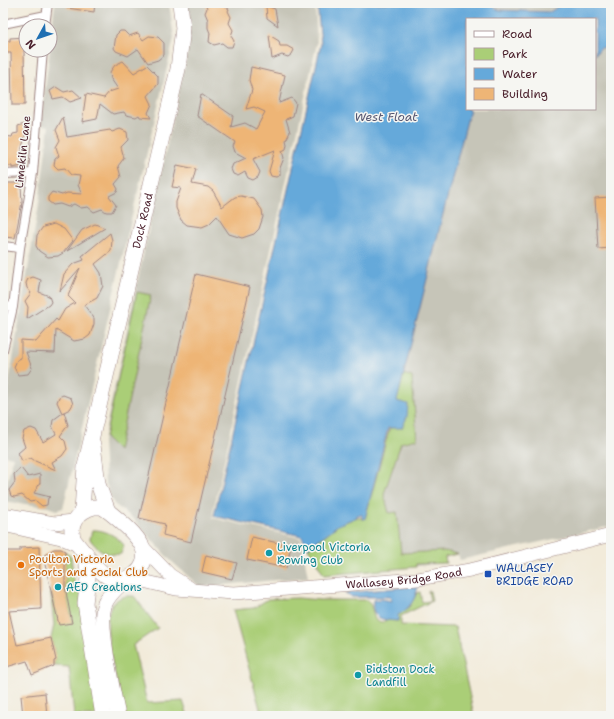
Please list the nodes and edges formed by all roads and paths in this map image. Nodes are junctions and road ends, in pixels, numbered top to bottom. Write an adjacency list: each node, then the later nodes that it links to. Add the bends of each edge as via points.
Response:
1 (48, 3): 3 (street)
2 (180, 3): 14 (highway, Dock Road, via 183,28 178,69)
3 (46, 15): 4 (street); 5 (street)
4 (46, 18)
5 (3, 24)
6 (42, 58): 7 (street, Limekiln Lane)
7 (33, 173): 8 (street); 10 (street, Limekiln Lane)
8 (3, 174)
9 (3, 246): 10 (street)
10 (20, 248): 12 (street, Limekiln Lane)
11 (3, 306): 12 (street)
12 (13, 307): 13 (street, Limekiln Lane)
13 (3, 350)
14 (92, 438): 15 (highway, Dock Road, via 98,484); 17 (highway, Dock Road)
15 (108, 511): 17 (highway, via 102,507 94,507); 20 (highway)
16 (3, 514): 17 (main road, via 54,523)
17 (78, 516): 21 (highway, via 71,533)
18 (3, 525): 21 (main road, via 62,538)
19 (611, 535): 23 (main road, Wallasey Bridge Road, via 470,570 418,579 234,593)
20 (142, 546): 22 (highway, via 143,565); 23 (main road, via 170,575)
21 (82, 549): 22 (highway, via 105,574 114,579); 24 (highway, via 88,578 85,603)
22 (128, 579): 23 (main road, Wallasey Bridge Road); 25 (highway, via 114,590 104,606 102,623)
23 (193, 590)
24 (102, 716)
25 (118, 716)

